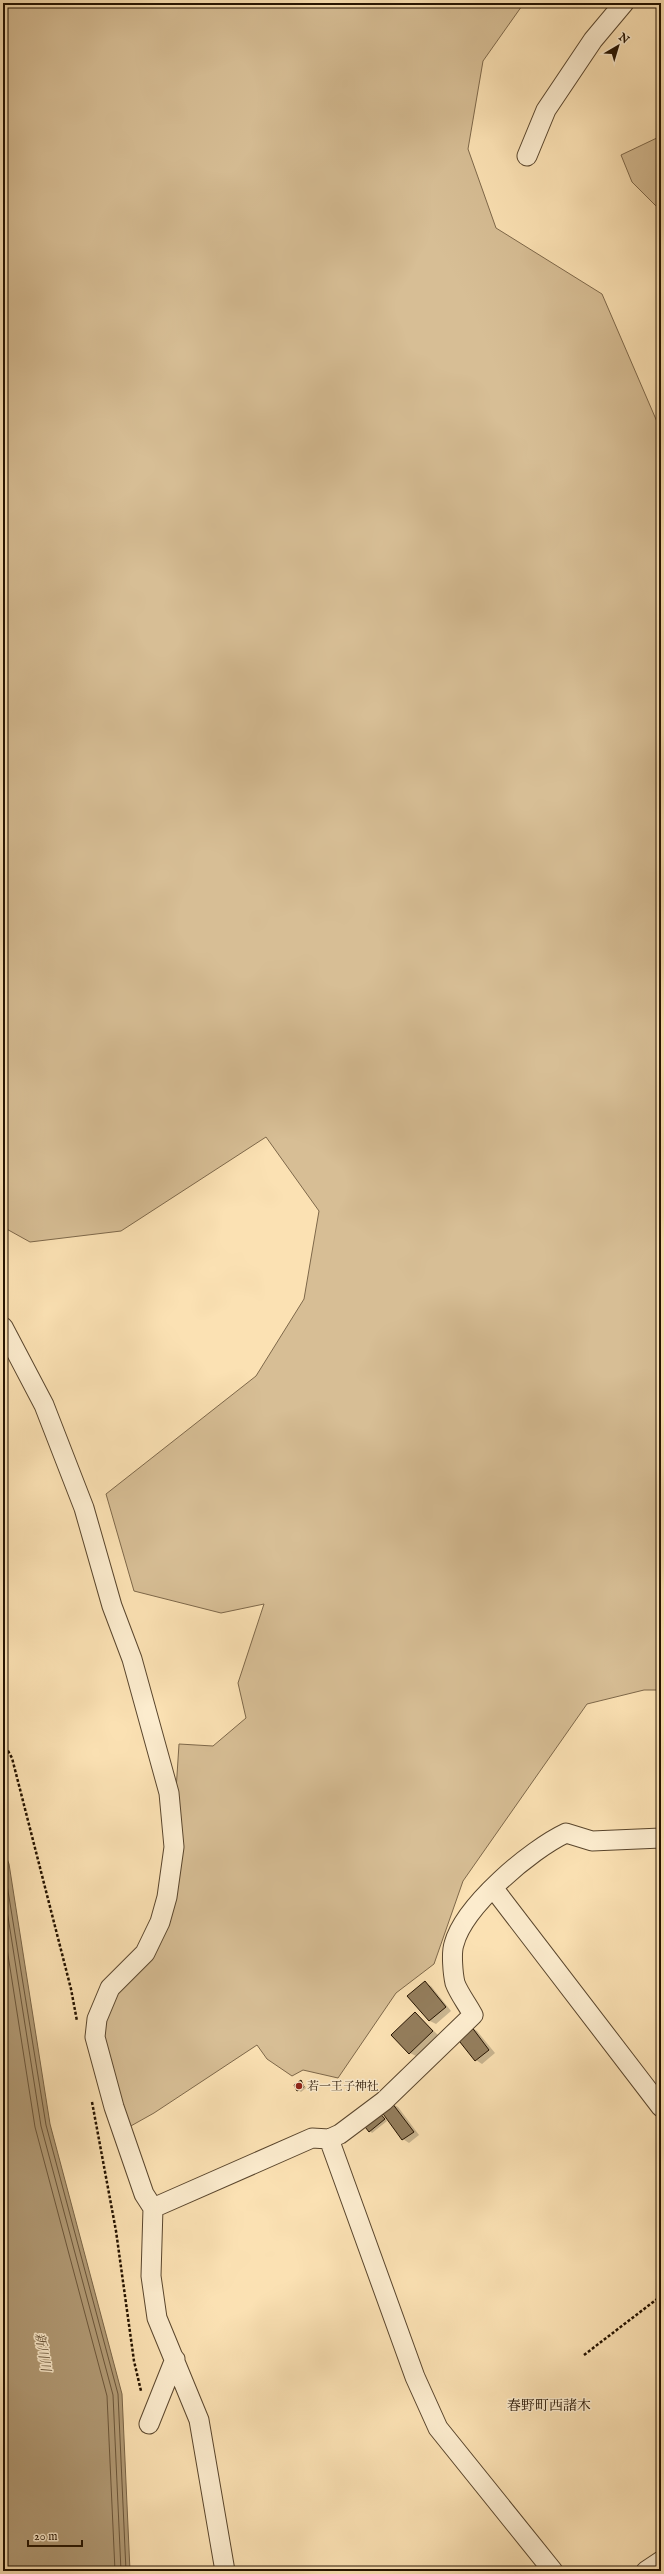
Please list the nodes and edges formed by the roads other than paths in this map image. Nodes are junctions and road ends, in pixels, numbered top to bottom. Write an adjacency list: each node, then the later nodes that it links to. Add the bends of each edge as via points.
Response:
1 (624, 3): 2 (street, via 593,40 546,110)
2 (527, 156)
3 (3, 1327): 8 (street, via 44,1405 84,1508 112,1606 132,1659 169,1793 174,1847 167,1897 160,1922 145,1953 110,1988 97,2019 95,2037 114,2107 144,2194)
4 (661, 1838): 5 (street, via 592,1841 566,1833 546,1843 508,1872)
5 (494, 1889): 6 (street); 7 (street, via 465,1917 453,1945 455,1983 473,2015 384,2101 340,2134)
6 (661, 2107)
7 (329, 2138): 8 (street, via 312,2138); 13 (street, via 415,2377 438,2428)
8 (153, 2208): 9 (street, via 152,2276 157,2318)
9 (175, 2359): 10 (street); 12 (street, via 198,2420)
10 (149, 2424)
11 (661, 2561): 14 (street)
12 (225, 2571)
13 (553, 2571)
14 (646, 2571)

